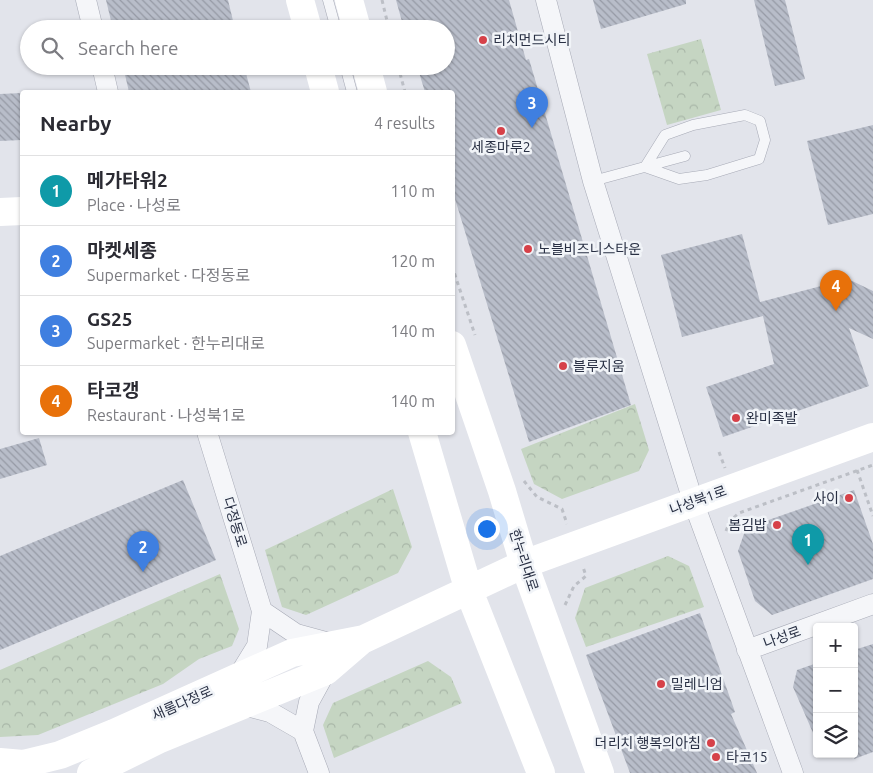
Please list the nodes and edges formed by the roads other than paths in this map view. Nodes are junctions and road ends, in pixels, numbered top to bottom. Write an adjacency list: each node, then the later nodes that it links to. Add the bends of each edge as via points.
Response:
1 (86, 0): 6 (street)
2 (300, 0): 7 (street)
3 (328, 0): 8 (lane)
4 (349, 0): 9 (street)
5 (546, 0): 20 (street)
6 (91, 20)
7 (306, 20)
8 (334, 20)
9 (354, 20)
10 (104, 75): 14 (street)
11 (320, 75): 15 (street)
12 (347, 75): 16 (lane)
13 (368, 75): 17 (street)
14 (108, 90)
15 (324, 90)
16 (351, 90)
17 (372, 90)
18 (685, 156): 19 (lane)
19 (645, 167): 19 (lane, via 679,179 707,175 759,159 765,140 760,121 745,115 693,125 665,135); 20 (lane)
20 (593, 181): 27 (street)
21 (20, 211): 22 (street)
22 (0, 212)
23 (464, 340): 28 (street, 한누리대로)
24 (208, 435): 31 (street, 다정동로)
25 (423, 435): 29 (street)
26 (873, 437): 27 (street, 나성북1로)
27 (693, 501): 28 (street, 나성북1로); 34 (street)
28 (524, 564): 29 (street, 새롬다정로); 44 (street, 한누리대로)
29 (469, 591): 32 (street, 새롬다정로); 43 (street)
30 (873, 604): 34 (street, 나성로)
31 (262, 611): 33 (street, via 296,634); 36 (street, via 257,646)
32 (364, 639): 33 (street, 새롬다정로); 35 (street, 새롬다정로)
33 (334, 645): 36 (street, 새롬다정로, via 292,653)
34 (746, 650): 45 (street)
35 (326, 671): 37 (street, 새롬다정로); 38 (street, via 309,702)
36 (238, 677): 39 (street, 새롬다정로, via 109,736 60,754 23,764)
37 (244, 705): 38 (street, via 270,712); 41 (street, 새롬다정로, via 160,739)
38 (303, 731): 42 (street)
39 (0, 763): 40 (street)
40 (10, 773)
41 (91, 773)
42 (319, 773)
43 (541, 773)
44 (600, 773)
45 (793, 773)

